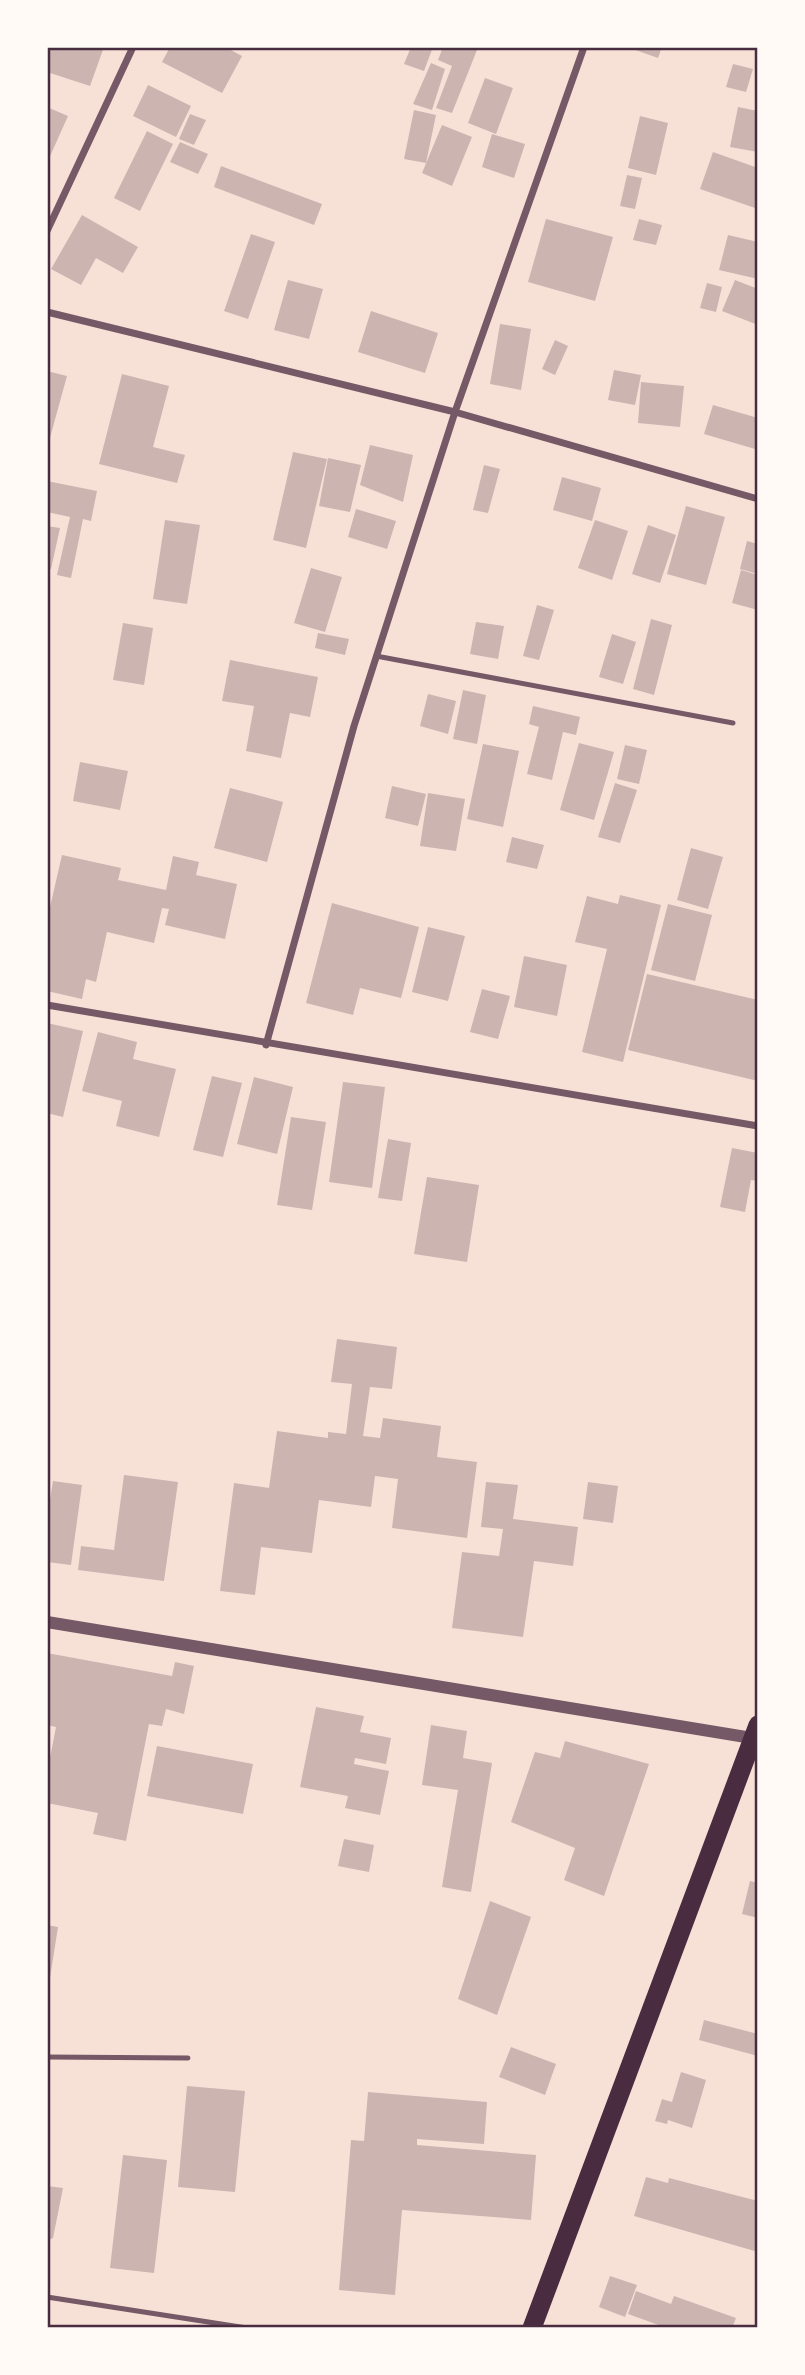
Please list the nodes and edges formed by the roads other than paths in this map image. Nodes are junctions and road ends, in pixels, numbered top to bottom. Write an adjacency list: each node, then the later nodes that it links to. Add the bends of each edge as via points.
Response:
1 (133, 47): 3 (street)
2 (584, 47): 5 (street)
3 (47, 231)
4 (47, 312): 5 (street)
5 (455, 412): 6 (street); 7 (street)
6 (758, 499)
7 (376, 656): 8 (lane); 10 (street)
8 (733, 723)
9 (47, 1005): 10 (street)
10 (266, 1045): 11 (street)
11 (758, 1126)
12 (47, 1622): 13 (street)
13 (756, 1734): 18 (highway)
14 (47, 2057): 15 (lane)
15 (188, 2058)
16 (47, 2297): 17 (lane)
17 (247, 2328)
18 (532, 2328)

